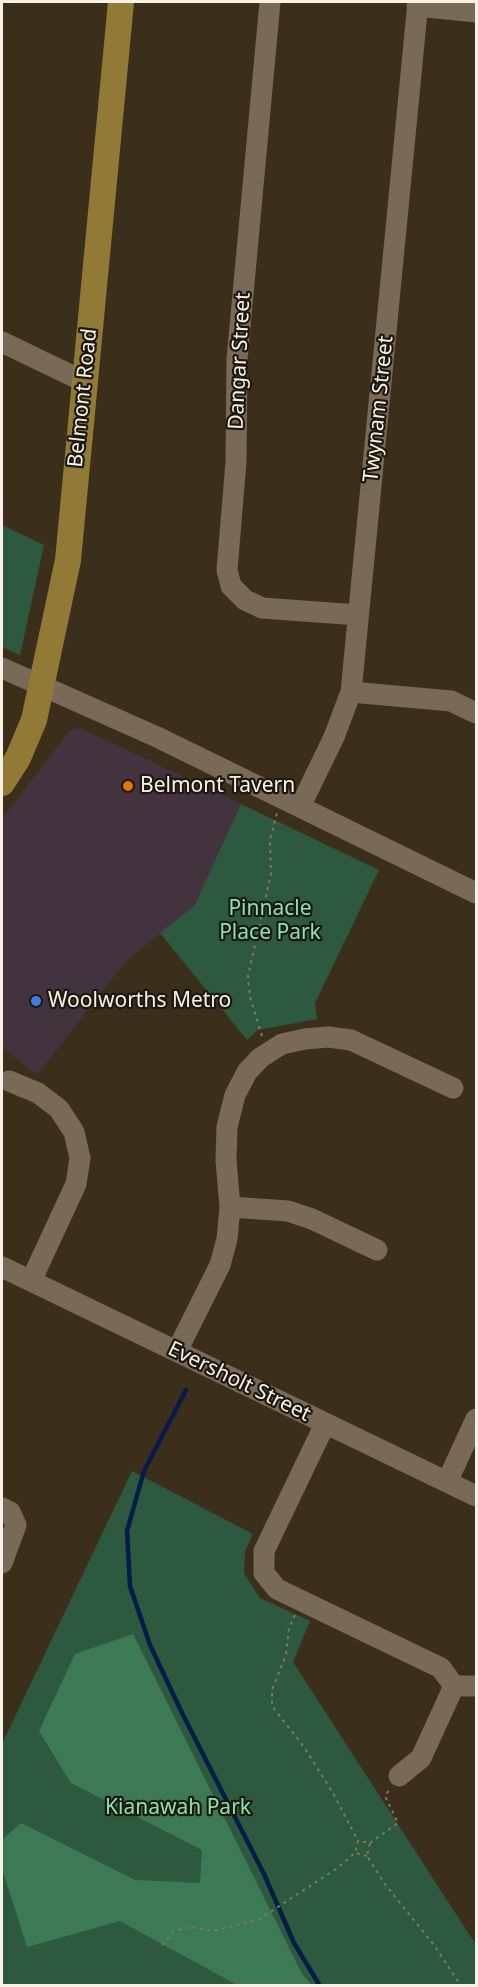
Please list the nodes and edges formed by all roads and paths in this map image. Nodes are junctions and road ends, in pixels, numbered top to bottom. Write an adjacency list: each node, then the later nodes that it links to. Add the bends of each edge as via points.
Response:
1 (122, 2): 6 (main road, Belmont Road)
2 (270, 2): 7 (street, Dangar Street, via 237,359 236,462 227,570 231,586 244,600 262,608)
3 (418, 4): 4 (street); 7 (street, Twynam Street)
4 (477, 12)
5 (2, 342): 6 (street)
6 (85, 382): 9 (main road, Belmont Road, via 68,560)
7 (358, 615): 10 (street, Twynam Street)
8 (2, 668): 9 (street)
9 (42, 687): 12 (main road, Belmont Road, via 34,720); 13 (street, via 157,737)
10 (351, 692): 11 (street, via 451,701); 13 (street, Twynam Street)
11 (477, 713)
12 (2, 783)
13 (300, 807): 15 (street)
14 (277, 812): 16 (path, via 270,840 271,874 248,976 254,1016)
15 (477, 893)
16 (268, 1053): 18 (street, via 282,1044 305,1039 351,1040); 19 (street, via 247,1072 235,1095 226,1160)
17 (9, 1081): 22 (street, via 38,1093 59,1109 74,1132 80,1158 76,1184)
18 (453, 1088)
19 (230, 1207): 20 (street, via 288,1211); 23 (street, via 220,1265)
20 (377, 1250)
21 (2, 1267): 22 (street, Eversholt Street)
22 (31, 1281): 23 (street, Eversholt Street)
23 (177, 1351): 25 (street, Eversholt Street)
24 (477, 1419): 26 (street)
25 (325, 1424): 26 (street, Eversholt Street); 30 (street, via 264,1551 264,1573 277,1589)
26 (447, 1482): 27 (street, Eversholt Street)
27 (477, 1496)
28 (2, 1508): 29 (street, via 10,1512 16,1525)
29 (2, 1563)
30 (301, 1602): 31 (street, via 441,1668); 34 (path, via 289,1628 286,1655 272,1690 272,1706 333,1793)
31 (454, 1686): 32 (street); 33 (street, via 421,1758)
32 (477, 1686)
33 (399, 1776): 35 (path, via 385,1796 398,1823)
34 (357, 1841): 35 (path); 36 (path)
35 (370, 1843): 37 (path)
36 (355, 1853): 37 (path); 38 (path, via 258,1920 212,1930 191,1927 174,1931)
37 (367, 1856): 39 (path)
38 (162, 1944)
39 (461, 1986)

